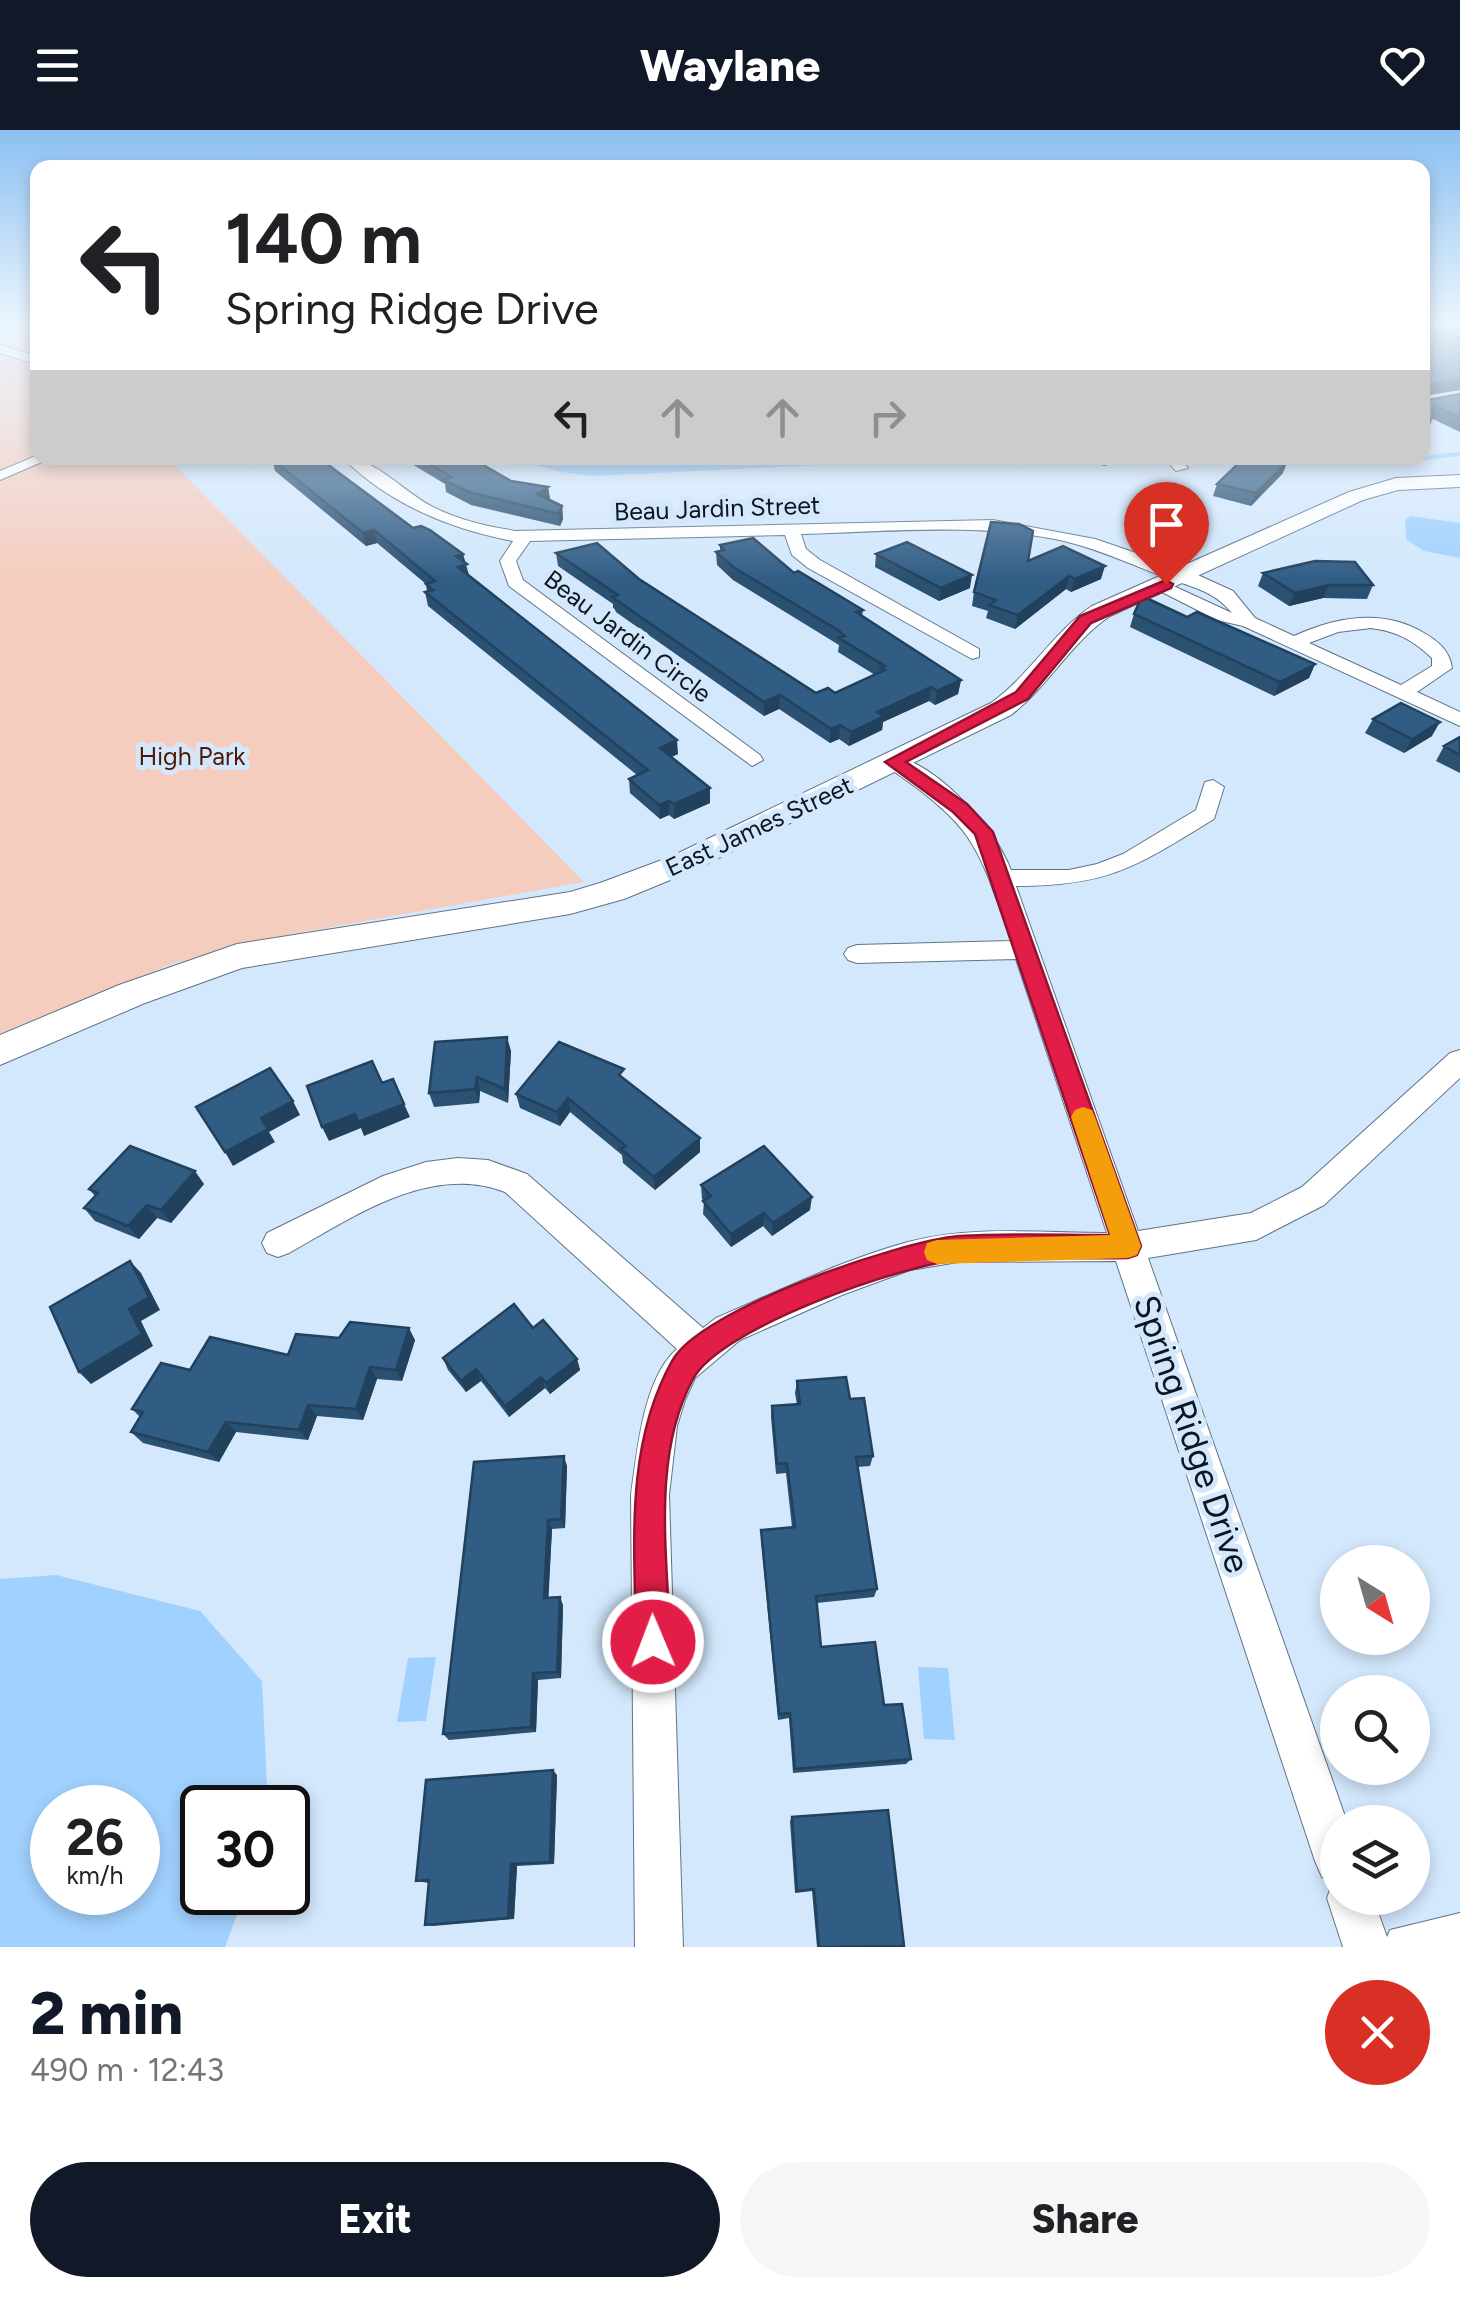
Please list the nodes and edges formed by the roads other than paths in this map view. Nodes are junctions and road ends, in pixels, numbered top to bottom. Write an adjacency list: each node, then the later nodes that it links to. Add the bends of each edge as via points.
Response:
1 (30, 464): 3 (street)
2 (360, 465): 6 (street, Beau Jardin Street, via 436,518)
3 (0, 476)
4 (1460, 480): 7 (street, East James Street, via 1368,492)
5 (792, 531): 6 (street, Beau Jardin Street); 7 (street, Beau Jardin Street, via 993,526 1048,533); 9 (street, via 798,552 814,564)
6 (524, 537): 12 (street, Beau Jardin Circle, via 508,561 515,582)
7 (1172, 581): 8 (street, Beau Jardin Street, via 1222,616); 13 (street, East James Street, via 1086,620 1037,682 1012,702)
8 (1294, 643): 10 (street, Beau Jardin Street); 10 (street, via 1355,622 1416,634 1441,656 1442,668)
9 (972, 653)
10 (1402, 693): 11 (street, Beau Jardin Street)
11 (1460, 720)
12 (752, 760)
13 (894, 762): 15 (street, Spring Ridge Drive, via 984,832); 18 (street, East James Street, via 612,891 236,956)
14 (1213, 786): 15 (street, via 1206,814 1131,858 1069,878)
15 (1002, 878): 16 (street, Spring Ridge Drive)
16 (1026, 950): 17 (street); 21 (street, Spring Ridge Drive)
17 (857, 954)
18 (0, 1051)
19 (1460, 1060): 21 (street, via 1313,1196 1256,1226)
20 (278, 1243): 22 (street, via 371,1194 418,1178 497,1173)
21 (1128, 1246): 22 (street, via 958,1248 910,1256 774,1306); 23 (street, Spring Ridge Drive)
22 (702, 1350): 26 (street, via 668,1396 650,1495)
23 (1320, 1808)
24 (1356, 1915): 27 (street)
25 (1460, 1936): 28 (street)
26 (659, 1947)
27 (1367, 1947)
28 (1407, 1947)

